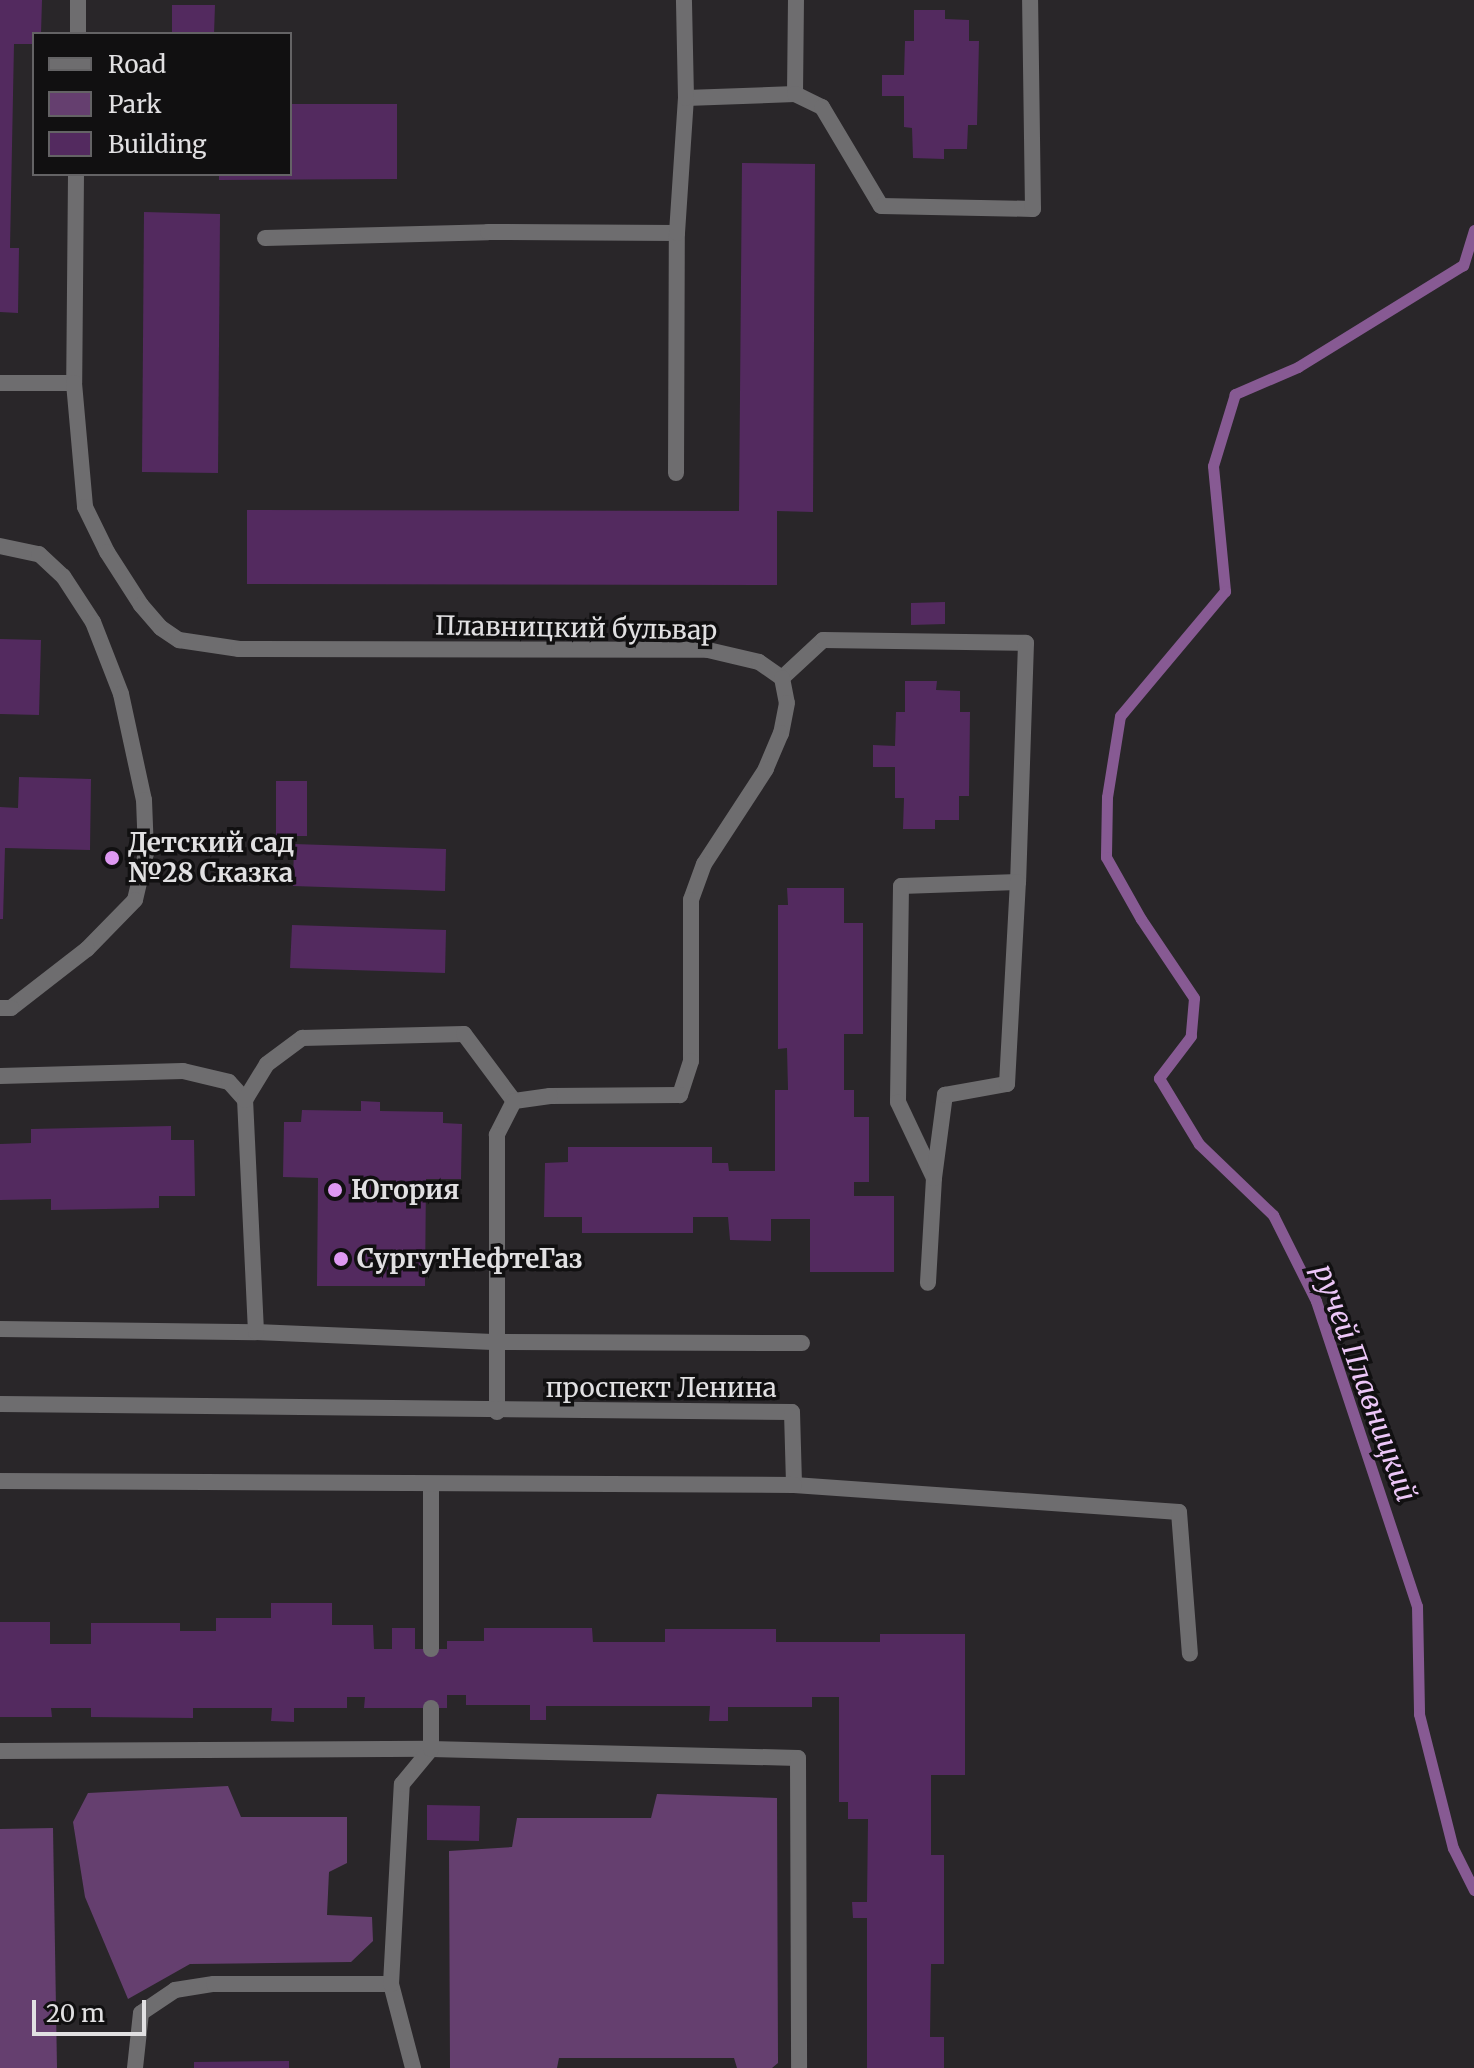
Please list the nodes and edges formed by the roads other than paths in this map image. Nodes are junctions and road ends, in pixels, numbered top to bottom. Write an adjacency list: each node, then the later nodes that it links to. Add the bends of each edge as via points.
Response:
1 (78, 0): 5 (street)
2 (684, 0): 7 (street)
3 (796, 0): 6 (street)
4 (1030, 0): 6 (street, via 1033,209 881,206 822,107)
5 (78, 32)
6 (795, 94): 7 (street)
7 (686, 98): 9 (street)
8 (76, 176): 12 (street, Плавницкий бульвар)
9 (677, 233): 10 (street); 13 (street)
10 (265, 238)
11 (0, 383): 12 (street)
12 (74, 383): 15 (street, Плавницкий бульвар, via 85,507 141,605 179,640 239,649 708,650 759,662)
13 (676, 473)
14 (0, 546): 17 (street, via 39,554 63,576 93,622 121,694 144,800 146,853 135,900 87,949 11,1008)
15 (782, 678): 16 (street, via 823,640 1026,643); 20 (street, via 787,703 781,733 766,769 704,864 691,900 691,1061 680,1095)
16 (1018, 882): 21 (street, via 1007,1084 945,1095); 21 (street, via 901,886 898,1102)
17 (0, 1008)
18 (0, 1076): 19 (street, via 183,1071 229,1082)
19 (245, 1100): 20 (street, via 267,1064 302,1038 464,1034); 24 (street)
20 (514, 1101): 25 (street, via 497,1135)
21 (934, 1178): 22 (street)
22 (928, 1283)
23 (0, 1329): 24 (street)
24 (256, 1332): 25 (street)
25 (499, 1342): 26 (street); 28 (street)
26 (802, 1343)
27 (0, 1404): 28 (street, проспект Ленина)
28 (497, 1412): 30 (street, проспект Ленина, via 792,1412)
29 (0, 1481): 31 (street)
30 (794, 1485): 31 (street); 33 (street, via 1179,1512)
31 (431, 1486): 32 (street)
32 (431, 1649)
33 (1190, 1654)
34 (431, 1708): 35 (street)
35 (431, 1749): 36 (street); 37 (street, via 402,1784); 40 (street, via 798,1758)
36 (0, 1751)
37 (391, 1984): 38 (street, via 214,1984 175,1990 141,2013); 39 (street)
38 (135, 2068)
39 (413, 2068)
40 (799, 2068)

